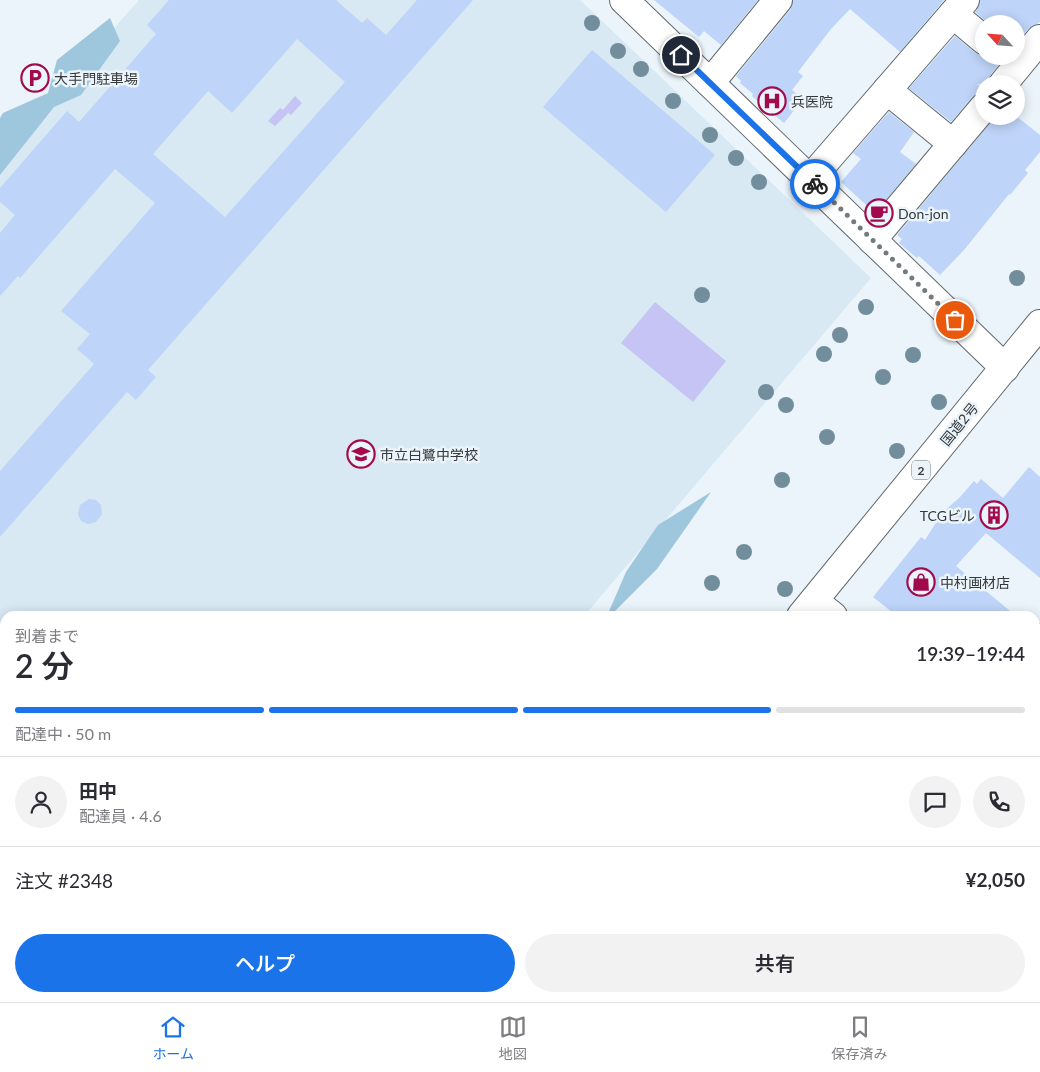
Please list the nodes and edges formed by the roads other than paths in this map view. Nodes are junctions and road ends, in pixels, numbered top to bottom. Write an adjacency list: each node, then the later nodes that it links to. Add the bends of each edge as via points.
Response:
1 (624, 0): 7 (main road)
2 (778, 0): 7 (main road)
3 (959, 7): 4 (main road); 8 (main road)
4 (975, 28)
5 (1040, 39): 6 (main road)
6 (1007, 69)
7 (710, 83): 11 (main road)
8 (887, 90): 10 (main road); 11 (main road)
9 (975, 118): 10 (main road)
10 (953, 144): 12 (main road)
11 (810, 179): 12 (main road)
12 (872, 240): 14 (main road)
13 (1040, 324): 14 (main road, 国道2号 / 2)
14 (1005, 368): 15 (main road, 国道2号 / 2)
15 (816, 611)

